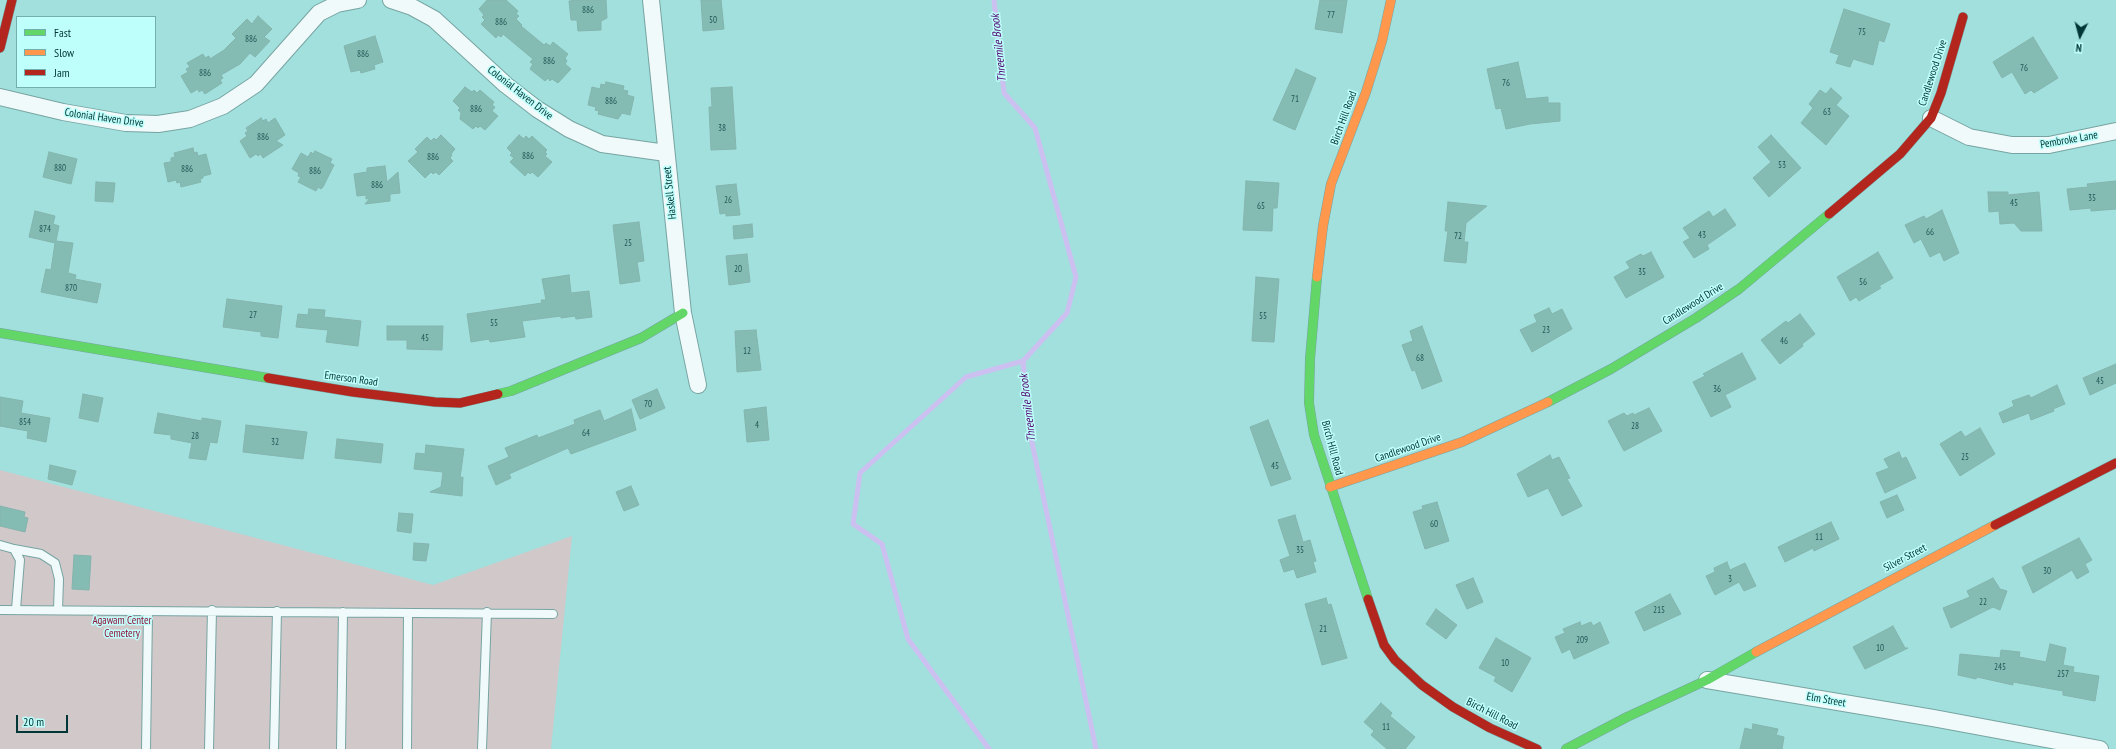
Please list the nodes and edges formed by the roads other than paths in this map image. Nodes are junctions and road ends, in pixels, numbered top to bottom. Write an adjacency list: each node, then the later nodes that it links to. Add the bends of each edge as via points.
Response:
1 (12, 0): 7 (street)
2 (358, 0): 8 (street, Colonial Haven Drive, via 337,4 319,13 256,84 223,106 196,117 158,124 126,124)
3 (391, 0): 11 (street, Colonial Haven Drive, via 412,7 434,19 506,85 569,129 602,144)
4 (651, 0): 11 (street, Haskell Street)
5 (1391, 0): 16 (street, Birch Hill Road, via 1382,41 1366,92 1331,184 1323,226 1315,299 1309,403 1314,435)
6 (1963, 17): 9 (street, Candlewood Drive)
7 (0, 48)
8 (0, 97)
9 (1931, 118): 10 (street, Pembroke Lane, via 1969,137 2012,145 2050,145); 16 (street, Candlewood Drive, via 1900,154 1739,289 1696,318 1611,369 1519,418 1454,445)
10 (2116, 131)
11 (666, 153): 12 (street, Haskell Street)
12 (683, 312): 13 (street, Emerson Road, via 641,338 510,391 460,403 353,392); 14 (street, Haskell Street)
13 (0, 332)
14 (698, 385)
15 (2116, 463): 29 (street, Silver Street, via 1951,547)
16 (1330, 487): 36 (street, Birch Hill Road, via 1384,645 1395,660 1422,685 1453,707 1490,728)
17 (0, 545): 18 (lane)
18 (14, 549): 19 (lane, via 20,560); 21 (lane, via 41,554 55,563 59,580)
19 (16, 609): 20 (lane); 21 (lane)
20 (0, 610)
21 (58, 610): 24 (lane)
22 (212, 610): 23 (lane); 24 (lane); 31 (lane)
23 (277, 611): 25 (lane); 32 (lane)
24 (148, 612): 30 (lane)
25 (343, 612): 27 (lane); 33 (lane)
26 (487, 612): 27 (lane); 28 (lane); 35 (lane)
27 (408, 613): 34 (lane)
28 (554, 614)
29 (1707, 680): 37 (street); 38 (street, Elm Street)
30 (146, 749)
31 (209, 749)
32 (274, 749)
33 (341, 749)
34 (408, 749)
35 (482, 749)
36 (1537, 749)
37 (1566, 749)
38 (2100, 749)

